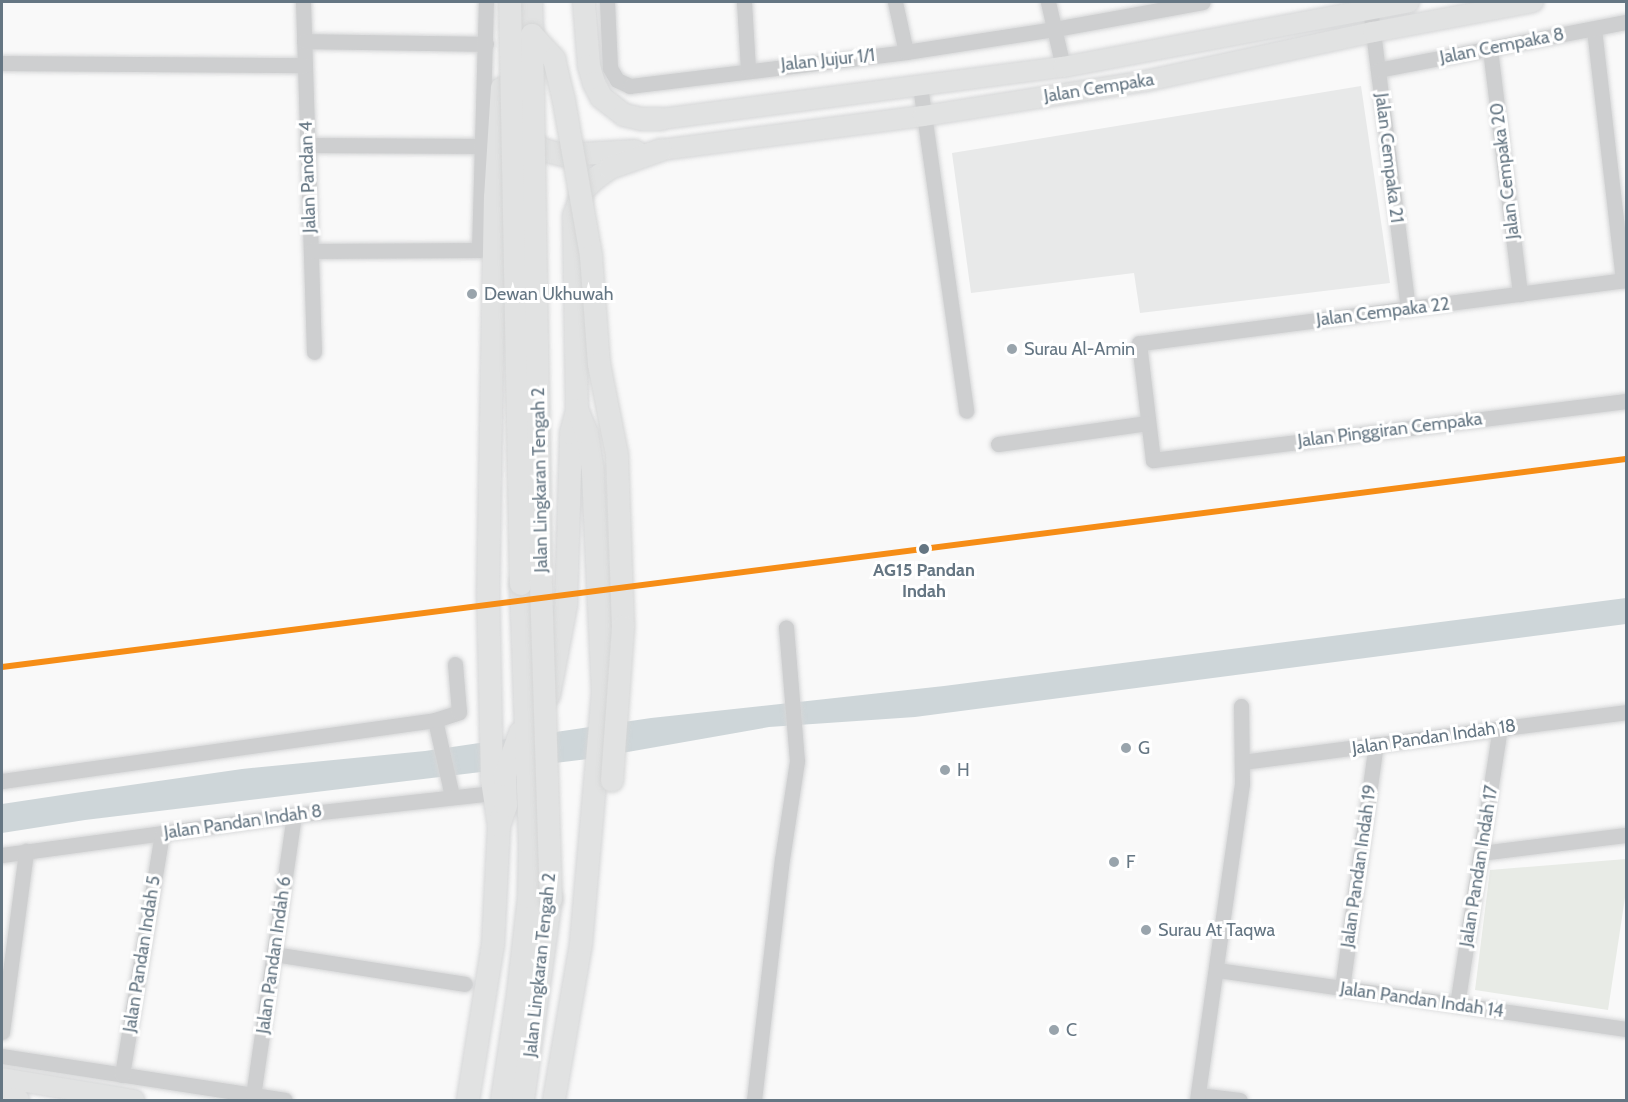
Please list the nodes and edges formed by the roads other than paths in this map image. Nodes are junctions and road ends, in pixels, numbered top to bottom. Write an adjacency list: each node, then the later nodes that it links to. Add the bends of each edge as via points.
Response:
1 (303, 2): 20 (street, Jalan Pandan 4)
2 (486, 2): 21 (street)
3 (500, 2): 30 (highway)
4 (510, 2): 50 (highway, Jalan Lingkaran Tengah 2, bridge)
5 (531, 2): 19 (highway, Jalan Lingkaran Tengah 2)
6 (584, 2): 32 (highway, via 589,66 602,97 624,115)
7 (607, 2): 27 (street, Jalan Jujur 1/1, via 610,68 617,80 630,86)
8 (744, 2): 27 (street)
9 (895, 2): 23 (street)
10 (1048, 2): 16 (street)
11 (1203, 2): 16 (street, Jalan Jujur 1/1)
12 (1409, 2): 14 (main road, Jalan Cempaka)
13 (1533, 2): 18 (main road, Jalan Cempaka)
14 (1370, 8): 18 (street, Jalan Cempaka 21); 26 (main road, Jalan Cempaka)
15 (1626, 22): 17 (street, Jalan Cempaka 8)
16 (1054, 29): 23 (street, Jalan Jujur 1/1); 26 (street)
17 (1594, 29): 22 (street, Jalan Cempaka 8); 37 (street)
18 (1373, 32): 28 (street, Jalan Cempaka 21); 31 (main road, Jalan Cempaka, via 1146,81)
19 (532, 34): 50 (highway, Jalan Lingkaran Tengah 2, bridge); 55 (highway, bridge, via 554,59 564,101 591,256 599,364 617,454 623,627)
20 (304, 41): 21 (street); 25 (street, Jalan Pandan 4)
21 (486, 44): 34 (street)
22 (1490, 49): 28 (street, Jalan Cempaka 8); 38 (street, Jalan Cempaka 20)
23 (906, 52): 27 (street, Jalan Jujur 1/1)
24 (2, 63): 25 (street)
25 (305, 65): 33 (street, Jalan Pandan 4)
26 (1063, 66): 29 (main road, Jalan Cempaka)
27 (748, 70)
28 (1378, 70): 39 (street, Jalan Cempaka 21)
29 (920, 86): 31 (street); 32 (main road, Jalan Cempaka)
30 (502, 106): 35 (highway, via 529,141 543,150 563,155); 57 (highway, via 494,221)
31 (923, 116): 35 (main road, Jalan Cempaka); 43 (street)
32 (661, 119)
33 (308, 144): 34 (street); 36 (street, Jalan Pandan 4)
34 (483, 146): 36 (street, via 479,250)
35 (661, 150): 42 (highway, via 610,168 583,190 578,201 574,216)
36 (311, 251): 40 (street, Jalan Pandan 4)
37 (1625, 280): 38 (street, Jalan Cempaka 22)
38 (1520, 294): 39 (street, Jalan Cempaka 22)
39 (1408, 309): 44 (street, Jalan Cempaka 22, via 1139,343)
40 (314, 352)
41 (1626, 401): 44 (street, Jalan Pinggiran Cempaka, via 1153,460)
42 (577, 410): 50 (highway, bridge, via 571,433 566,605); 55 (highway, via 587,433 593,470)
43 (966, 411)
44 (1148, 423): 45 (street)
45 (998, 444)
46 (786, 627): 86 (street, via 798,745 796,781 782,859)
47 (455, 664): 51 (street, via 459,712)
48 (1241, 706): 54 (street)
49 (1626, 712): 52 (street, Jalan Pandan Indah 18)
50 (535, 719): 60 (highway, via 506,775); 84 (highway, Jalan Lingkaran Tengah 2, via 529,897); 85 (highway, Jalan Lingkaran Tengah 2, bridge, via 551,899)
51 (437, 726): 56 (street); 58 (street)
52 (1500, 728): 53 (street, Jalan Pandan Indah 18); 64 (street, Jalan Pandan Indah 17)
53 (1376, 744): 54 (street, Jalan Pandan Indah 18); 69 (street, Jalan Pandan Indah 19)
54 (1242, 762): 67 (street)
55 (605, 780): 76 (highway, via 592,911 581,943)
56 (2, 781)
57 (488, 787): 58 (street, Jalan Pandan Indah 8); 60 (highway)
58 (450, 790): 59 (street, Jalan Pandan Indah 8)
59 (294, 815): 61 (street, Jalan Pandan Indah 8); 66 (street, Jalan Pandan Indah 6)
60 (503, 816): 83 (highway, via 493,944)
61 (162, 833): 63 (street, Jalan Pandan Indah 8); 74 (street, Jalan Pandan Indah 5)
62 (1626, 836): 64 (street)
63 (26, 851): 65 (street, Jalan Pandan Indah 8); 72 (street)
64 (1481, 853): 70 (street, Jalan Pandan Indah 17)
65 (2, 855)
66 (274, 954): 68 (street); 77 (street, Jalan Pandan Indah 6)
67 (1217, 970): 69 (street, Jalan Pandan Indah 14); 79 (street)
68 (465, 984)
69 (1342, 988): 70 (street, Jalan Pandan Indah 14)
70 (1457, 1005): 71 (street, Jalan Pandan Indah 14)
71 (1626, 1029)
72 (2, 1032)
73 (2, 1056): 74 (street)
74 (122, 1075): 77 (street)
75 (2, 1078): 81 (main road)
76 (554, 1094)
77 (253, 1096): 82 (street)
78 (2, 1098): 80 (highway)
79 (1197, 1098): 87 (street)
80 (18, 1101)
81 (134, 1101)
82 (285, 1101)
83 (468, 1101)
84 (502, 1101)
85 (523, 1101)
86 (754, 1101)
87 (1240, 1101)

